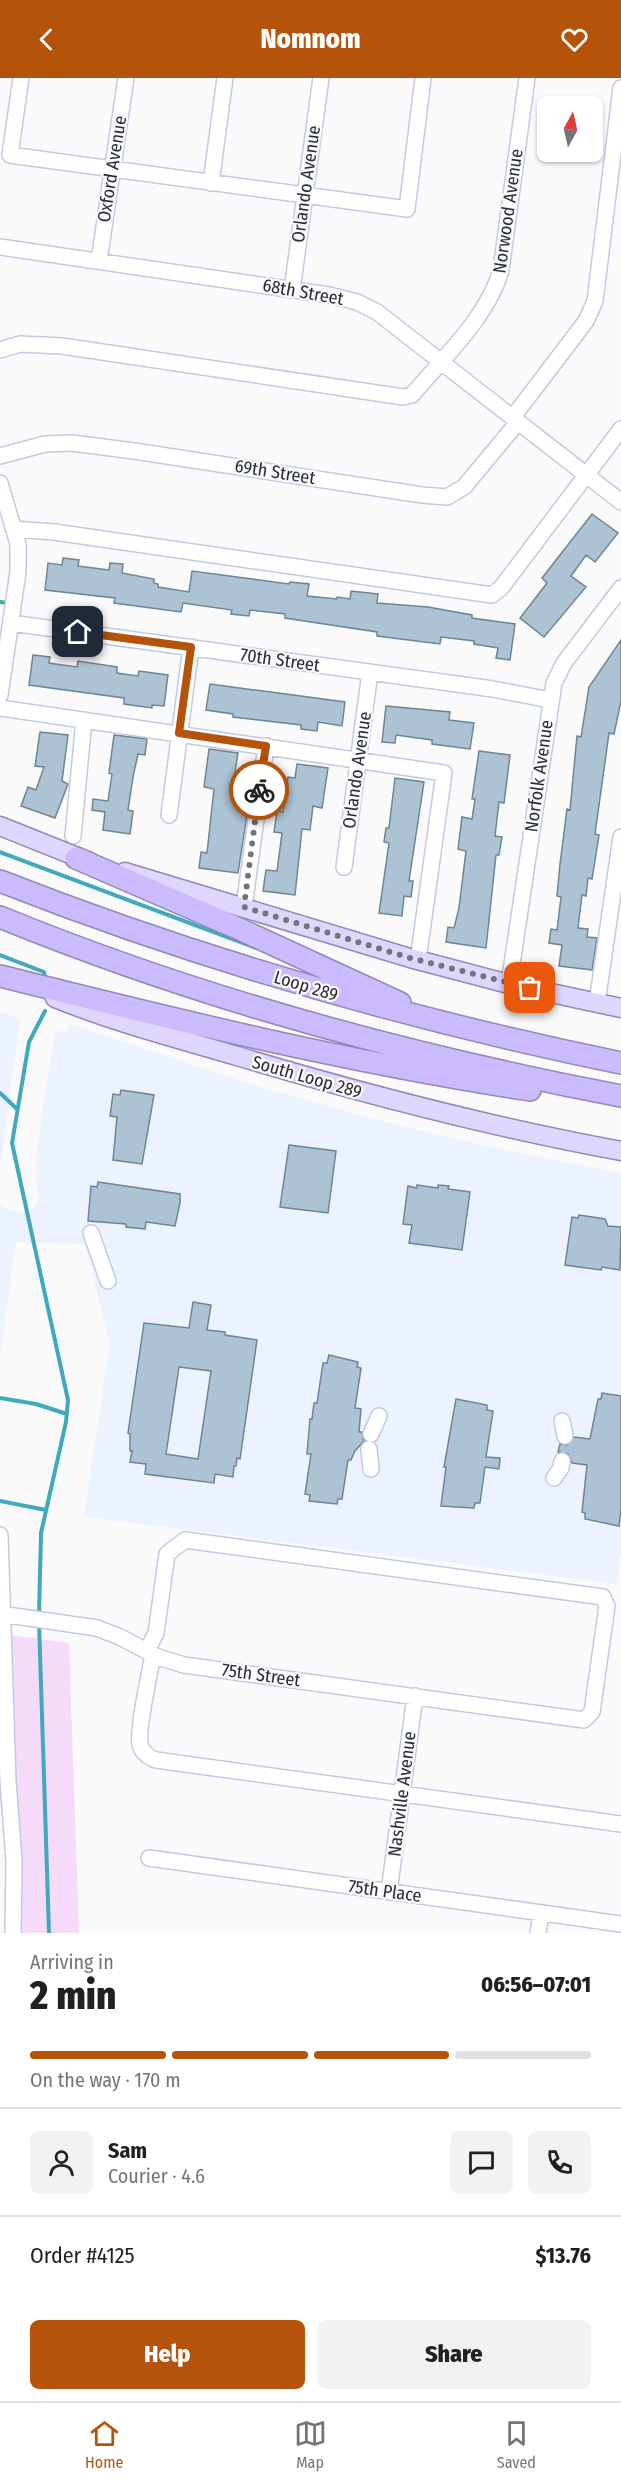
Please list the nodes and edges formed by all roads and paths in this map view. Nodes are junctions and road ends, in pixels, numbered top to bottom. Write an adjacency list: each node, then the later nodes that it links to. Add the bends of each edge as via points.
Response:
1 (21, 78): 8 (street, via 10,155)
2 (126, 78): 8 (street, Oxford Avenue)
3 (225, 78): 9 (street)
4 (321, 78): 10 (street, Orlando Avenue)
5 (423, 78): 10 (street, via 407,209)
6 (527, 78): 15 (street, Norwood Avenue, via 501,270 477,318)
7 (621, 88): 16 (street, 69th Street, via 595,301 586,321)
8 (112, 169): 9 (street); 12 (street, Oxford Avenue)
9 (211, 183): 10 (street)
10 (305, 195): 13 (street, Orlando Avenue)
11 (0, 247): 12 (street, 68th Street)
12 (99, 261): 13 (street, 68th Street)
13 (292, 290): 15 (street, 68th Street, via 357,302)
14 (0, 350): 15 (street, Norwood Avenue, via 20,344 62,346 404,397 412,395)
15 (440, 361): 16 (street, 68th Street)
16 (515, 420): 18 (street, 69th Street, via 464,488 447,497 72,443 45,444); 19 (street, 68th Street)
17 (621, 429): 19 (street)
18 (0, 456)
19 (586, 474): 21 (street, 68th Street); 22 (street, via 492,595)
20 (0, 483): 22 (street)
21 (621, 502)
22 (14, 529): 24 (street, via 18,572)
23 (621, 588): 28 (street, Norfolk Avenue, via 564,663)
24 (10, 622): 25 (street, 70th Street); 27 (street)
25 (191, 647): 26 (street, 70th Street); 31 (street)
26 (370, 672): 28 (street, 70th Street); 33 (street, Orlando Avenue)
27 (0, 695)
28 (550, 700): 45 (street, Norfolk Avenue)
29 (0, 708): 30 (street)
30 (84, 720): 31 (street); 36 (street)
31 (179, 733): 32 (street); 34 (street)
32 (266, 746): 33 (street); 41 (street)
33 (359, 760): 39 (street, Orlando Avenue); 43 (street, via 444,773)
34 (169, 815)
35 (0, 826): 38 (main road)
36 (73, 836)
37 (621, 837): 46 (street)
38 (76, 858): 41 (main road); 48 (highway, via 305,958)
39 (344, 867)
40 (0, 881): 48 (highway, Loop 289, via 213,958)
41 (244, 907): 43 (main road)
42 (0, 917): 50 (highway, Loop 289, via 158,975 331,1028)
43 (418, 960): 45 (main road)
44 (0, 977): 50 (highway, via 176,1020 425,1072 543,1092); 51 (main road, South Loop 289, via 174,1038 370,1095)
45 (509, 984): 46 (main road)
46 (597, 1003): 47 (main road)
47 (621, 1008)
48 (435, 1022): 49 (highway, Loop 289)
49 (621, 1063)
50 (615, 1095)
51 (621, 1151)
52 (91, 1233): 53 (street)
53 (108, 1281)
54 (378, 1416): 56 (street, via 370,1441)
55 (562, 1461): 57 (street)
56 (371, 1469)
57 (554, 1478)
58 (0, 1535): 59 (street)
59 (1, 1614): 60 (street, 75th Street, via 98,1628); 62 (street)
60 (150, 1652): 61 (street, 75th Street, via 184,1665); 61 (street, 75th Street, via 167,1554 184,1540 603,1597 607,1606 592,1712 584,1720); 63 (street, via 140,1736 148,1756)
61 (415, 1696): 63 (street, Nashville Avenue)
62 (2, 1705): 69 (street, via 14,1860)
63 (402, 1794): 64 (street); 66 (street, Nashville Avenue)
64 (621, 1824)
65 (149, 1858): 66 (street, 75th Place)
66 (389, 1892): 67 (street, 75th Place)
67 (541, 1913): 68 (street, 75th Place); 70 (street)
68 (621, 1924)
69 (13, 1933)
70 (538, 1933)

